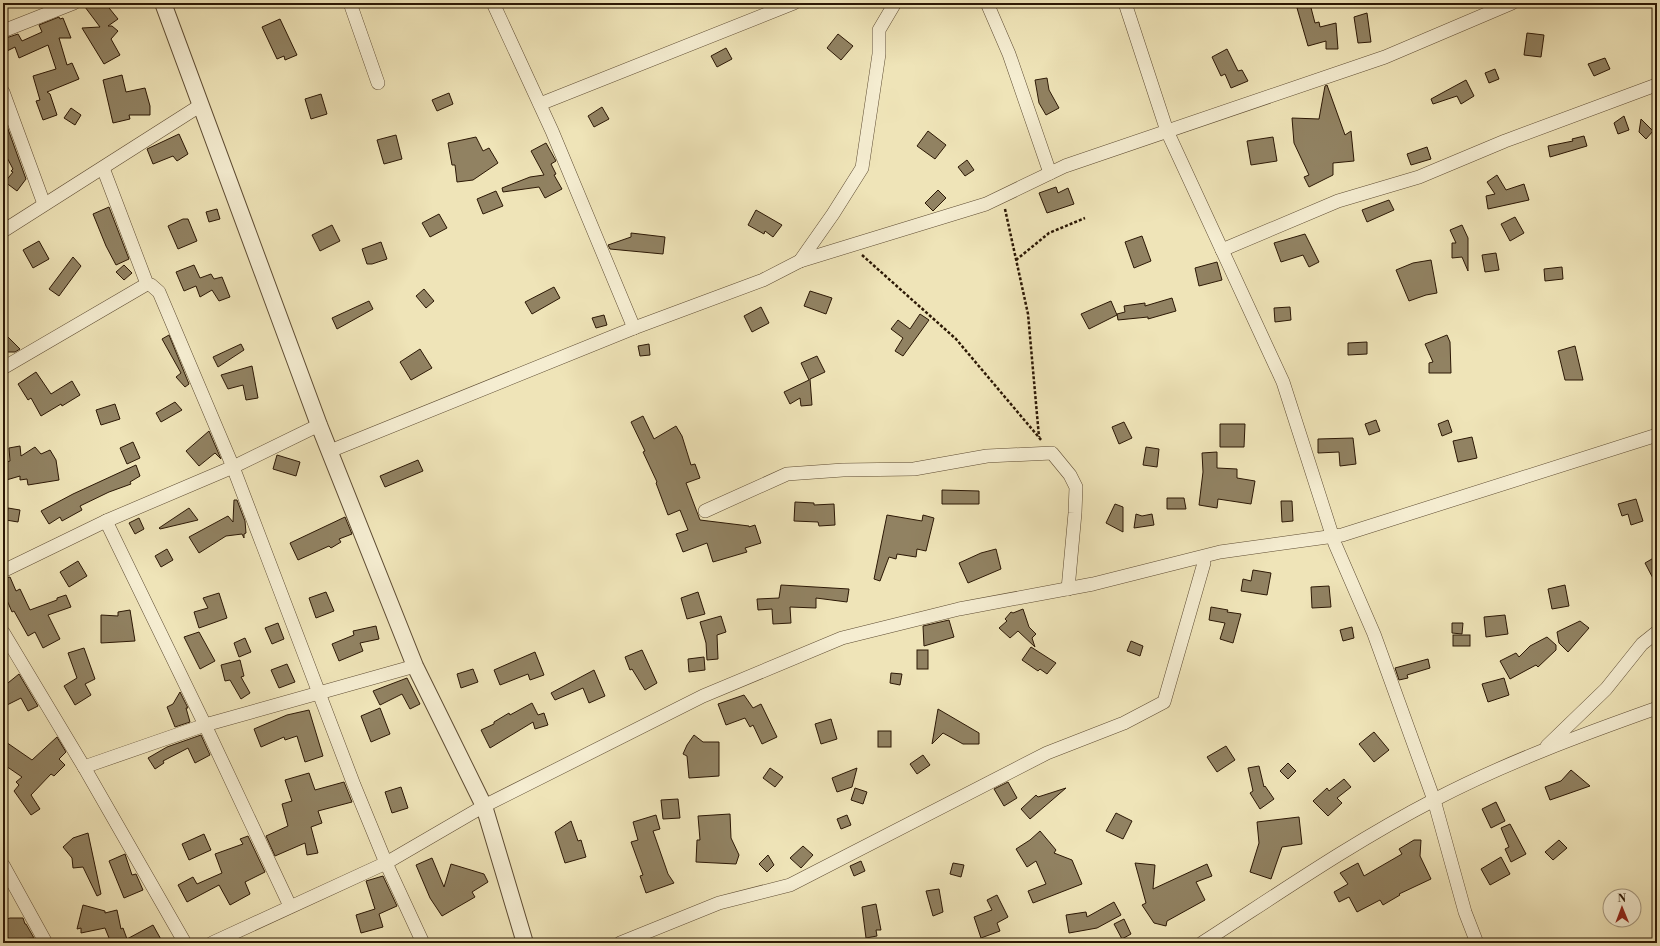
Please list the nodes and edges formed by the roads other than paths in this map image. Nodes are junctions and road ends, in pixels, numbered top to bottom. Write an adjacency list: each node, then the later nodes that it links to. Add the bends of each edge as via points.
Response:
1 (74, 3): 10 (street)
2 (163, 3): 15 (street)
3 (350, 3): 11 (street)
4 (493, 3): 14 (street)
5 (794, 3): 14 (street)
6 (895, 3): 22 (street, via 879,30 879,54 862,168)
7 (987, 3): 18 (street, via 1009,54)
8 (1125, 3): 16 (street)
9 (1512, 3): 16 (street, via 1384,57)
10 (3, 31)
11 (378, 83)
12 (1656, 85): 21 (street, via 1419,177 1338,201)
13 (3, 92): 19 (street)
14 (540, 104): 24 (street)
15 (201, 105): 17 (street); 26 (street)
16 (1167, 131): 18 (street); 21 (street)
17 (103, 168): 19 (street); 23 (street)
18 (1050, 173): 22 (street, via 986,204)
19 (44, 204): 20 (street)
20 (3, 230)
21 (1222, 250): 32 (street, via 1283,382)
22 (800, 261): 24 (street, via 763,280)
23 (147, 284): 25 (street); 29 (street, via 159,292)
24 (634, 328): 28 (street)
25 (3, 368)
26 (320, 425): 28 (street); 29 (street)
27 (1657, 435): 32 (street, via 1350,533)
28 (330, 451): 38 (street)
29 (233, 466): 31 (street); 39 (street)
30 (704, 511): 35 (street, via 787,474 914,469 987,456 1052,453 1070,475 1076,487)
31 (106, 520): 34 (street); 41 (street)
32 (1333, 536): 35 (street, via 1220,552); 44 (street, via 1374,634)
33 (1204, 562): 54 (street, via 1164,702 1124,723 1047,753 790,885 719,903)
34 (3, 571)
35 (1068, 588): 45 (street, via 958,609 842,638 703,696)
36 (3, 632): 43 (street)
37 (1657, 632): 42 (street, via 1642,644 1606,689)
38 (415, 666): 39 (street); 45 (street)
39 (319, 694): 41 (street); 46 (street)
40 (1657, 708): 42 (street)
41 (205, 725): 43 (street); 48 (street)
42 (1543, 750): 44 (street)
43 (84, 767): 50 (street)
44 (1434, 800): 55 (street, via 1343,852); 56 (street, via 1465,912)
45 (484, 806): 46 (street); 53 (street)
46 (386, 863): 48 (street); 52 (street)
47 (4, 867): 49 (street)
48 (290, 906): 51 (street)
49 (46, 943)
50 (185, 943)
51 (212, 943)
52 (423, 943)
53 (525, 943)
54 (620, 943)
55 (1202, 943)
56 (1477, 943)

